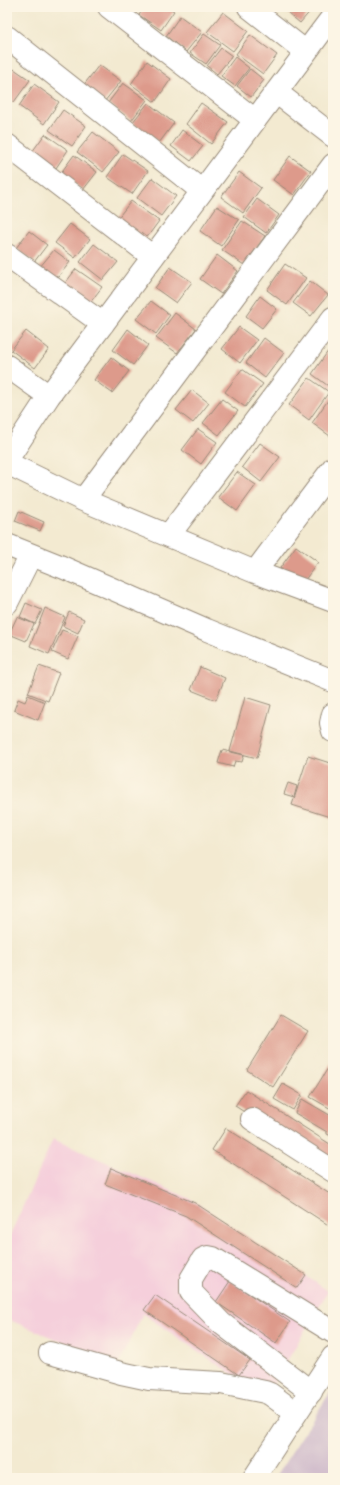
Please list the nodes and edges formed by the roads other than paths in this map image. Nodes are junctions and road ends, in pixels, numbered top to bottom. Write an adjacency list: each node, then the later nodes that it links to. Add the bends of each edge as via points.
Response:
1 (109, 7): 7 (street)
2 (249, 7): 5 (street)
3 (333, 16): 5 (street)
4 (7, 37): 11 (street)
5 (306, 52): 6 (street)
6 (276, 92): 7 (street); 8 (street)
7 (255, 120): 11 (street)
8 (333, 136)
9 (7, 145): 13 (street)
10 (333, 165): 20 (street)
11 (202, 191): 13 (street)
12 (7, 255): 15 (street)
13 (153, 257): 15 (street)
14 (333, 318): 21 (street)
15 (103, 324): 17 (street)
16 (7, 366): 17 (street)
17 (49, 396): 18 (street)
18 (7, 462): 20 (street)
19 (333, 468): 24 (street)
20 (83, 500): 21 (street)
21 (169, 535): 24 (street)
22 (7, 545): 23 (street)
23 (31, 555): 26 (street); 27 (street)
24 (255, 572): 25 (street)
25 (333, 601)
26 (7, 603)
27 (333, 681)
28 (333, 714): 29 (street)
29 (333, 731)
30 (252, 1119): 31 (street)
31 (333, 1172)
32 (333, 1332): 35 (street, via 213,1258 203,1259 191,1279 191,1292 221,1322)
33 (50, 1353): 36 (street, via 148,1379 221,1383 265,1392)
34 (333, 1357): 35 (street)
35 (310, 1392): 36 (street)
36 (296, 1413): 37 (street)
37 (254, 1478)

